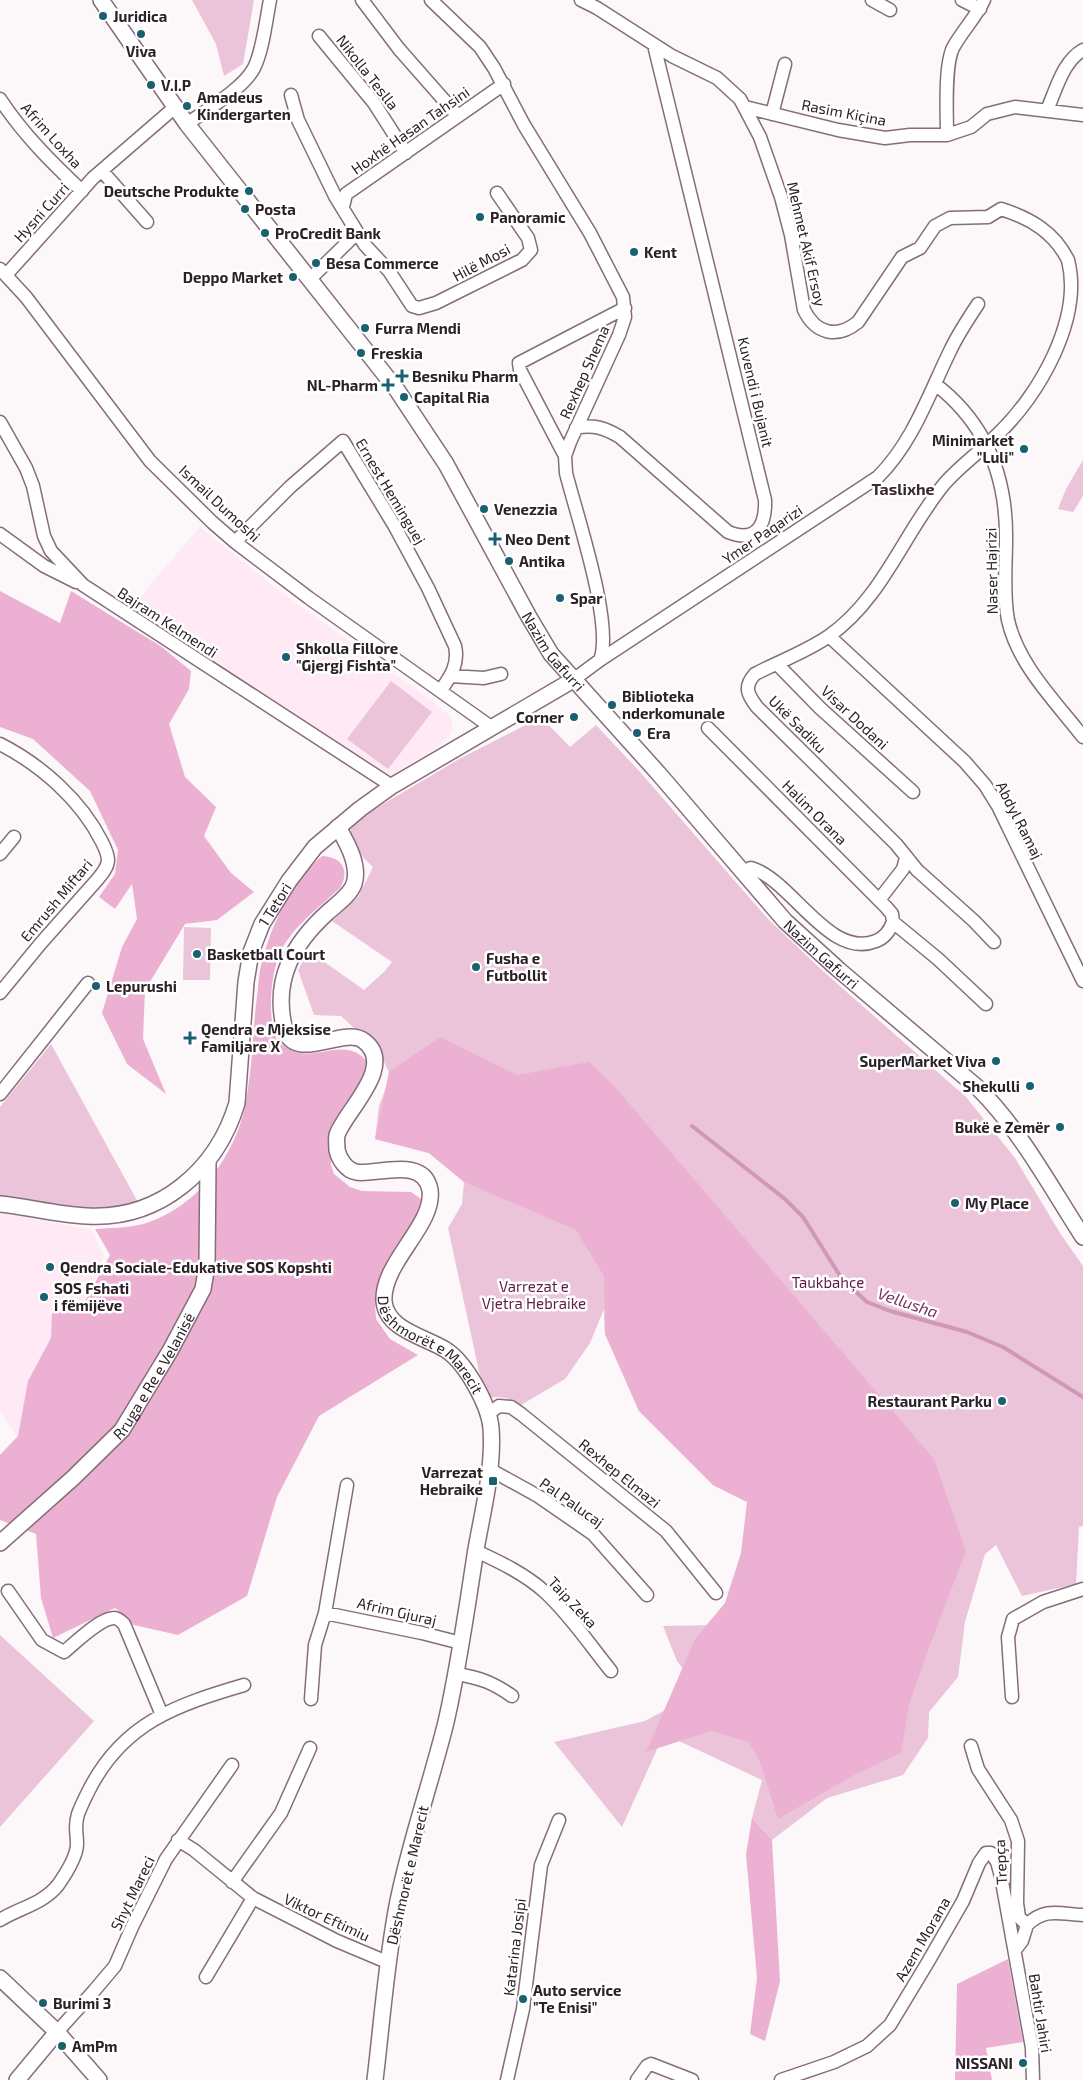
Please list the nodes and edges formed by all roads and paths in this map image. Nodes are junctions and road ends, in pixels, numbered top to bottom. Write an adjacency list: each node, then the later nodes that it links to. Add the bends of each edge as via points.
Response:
1 (101, 0): 18 (street, Nazim Gafurri)
2 (270, 0): 23 (street, via 254,68 235,88)
3 (362, 0): 22 (street, via 399,49)
4 (431, 0): 14 (street, via 480,47)
5 (581, 0): 11 (street)
6 (872, 0): 9 (street)
7 (962, 0): 8 (street)
8 (982, 5): 24 (street, via 952,48)
9 (890, 10)
10 (319, 36): 25 (street, Nikolla Teslla, via 374,103)
11 (654, 45): 17 (street, via 717,78 733,90); 38 (street, Kuvendi i Bujanit, via 765,500 762,526 747,535 737,536 728,532 620,437 596,426)
12 (1083, 50): 19 (street, via 1066,69)
13 (785, 64): 20 (street)
14 (504, 84): 22 (street, Hoxhë Hasan Tahsini); 35 (street, via 529,133 594,241 623,297)
15 (291, 95): 29 (street, via 298,120)
16 (0, 99): 27 (street, Afrim Loxha, via 31,140)
17 (746, 107): 20 (street, Rasim Kiçina); 39 (street, Mehmet Akif Ersoy, via 781,197 804,310 817,328 838,332 850,329 902,257 920,248 935,226 950,218 988,217 1001,209 1036,224 1063,250 1077,282 1078,299 1070,333 1055,364 1032,397)
18 (174, 108): 23 (street, Nazim Gafurri); 26 (street, Hysni Curri)
19 (1047, 110): 21 (street, Rasim Kiçina); 24 (street, Rasim Kiçina, via 1015,107 987,114 971,127)
20 (772, 114): 24 (street, Rasim Kiçina, via 885,138)
21 (1083, 115)
22 (458, 116): 25 (street, Hoxhë Hasan Tahsini)
23 (187, 124): 33 (street, Nazim Gafurri)
24 (947, 136)
25 (406, 153): 29 (street, Hoxhë Hasan Tahsini, via 346,194)
26 (102, 171): 27 (street, Hysni Curri); 30 (street)
27 (82, 191): 32 (street, Hysni Curri)
28 (497, 193): 31 (street, Hilë Mosi, via 528,238 531,250 522,260 426,306 412,306)
29 (343, 207): 31 (street)
30 (147, 222)
31 (358, 233): 33 (street)
32 (3, 272): 42 (street, Ismail Dumoshi, via 78,364 150,461)
33 (310, 279): 49 (street, Nazim Gafurri, via 380,367 421,426 446,464 551,654)
34 (978, 304): 36 (street, Ymer Paqarizi)
35 (625, 308): 38 (street, Rexhep Shema, via 619,335); 40 (street, via 519,362 520,370)
36 (935, 384): 39 (street, via 965,411); 45 (street, Ymer Paqarizi, via 894,461 878,477)
37 (0, 422): 43 (street, Bajram Kelmendi, via 26,468 51,551)
38 (576, 428): 40 (street, Rexhep Shema)
39 (988, 444): 44 (street, Ukë Sadiku, via 945,484 914,526 873,593); 53 (street, Naser Hajrizi, via 1006,515 1006,600 1014,640 1035,676)
40 (565, 456): 45 (street, Rexhep Shema, via 566,473 600,615 604,650)
41 (0, 534): 43 (street, via 44,566)
42 (235, 542): 48 (street, Ernest Heminguej, via 290,487 343,441 394,525 447,628 458,656); 50 (street, Ismail Dumoshi)
43 (83, 585): 55 (street, Bajram Kelmendi)
44 (829, 636): 46 (street, Ukë Sadiku); 65 (street, Abdyl Ramaj, via 965,762 985,785)
45 (600, 660): 49 (street, Ymer Paqarizi)
46 (777, 664): 56 (street, Visar Dodani, via 820,708); 60 (street, Ukë Sadiku, via 749,680 750,698 896,844)
47 (501, 674): 48 (street, via 484,678)
48 (450, 676): 50 (street, Ernest Heminguej)
49 (574, 680): 51 (street, 1 Tetori); 61 (street, Nazim Gafurri)
50 (441, 690): 51 (street, Ismail Dumoshi)
51 (491, 727): 55 (street, 1 Tetori)
52 (708, 728): 62 (street, Halim Orana)
53 (1083, 737)
54 (0, 744): 67 (street, Emrush Miftari, via 55,783 85,813 104,846 108,860 97,880)
55 (392, 786): 57 (street, 1 Tetori)
56 (913, 792)
57 (338, 827): 70 (street, 1 Tetori, via 315,847 289,881 262,924 255,942 246,982 237,1103 221,1144); 73 (street, Dëshmorët e Marecit, via 354,864 355,882 299,942 291,956 282,994 283,1023 286,1033 302,1045 349,1036 360,1038 372,1051 373,1075 336,1136 339,1157 356,1172 395,1168 410,1171 427,1182 430,1192 429,1209 391,1272 384,1294 386,1313 397,1325 446,1350 461,1362)
58 (14, 838): 59 (street)
59 (0, 854)
60 (906, 858): 62 (street, via 904,869); 64 (street, Ukë Sadiku)
61 (743, 871): 63 (street, via 751,868 766,875 834,934 851,944 879,940); 72 (street, Nazim Gafurri, via 785,921 994,1104 1026,1146)
62 (879, 900): 63 (street, Halim Orana, via 892,914)
63 (893, 922): 68 (street, Halim Orana, via 938,958)
64 (994, 942)
65 (1083, 981)
66 (88, 983): 69 (street)
67 (0, 993)
68 (986, 1004)
69 (0, 1094)
70 (208, 1162): 71 (street, 1 Tetori, via 175,1192 152,1205 130,1212 87,1216); 76 (street, Rruga e Re e Velanisë, via 208,1265 203,1289 170,1351 122,1430)
71 (0, 1204)
72 (1083, 1237)
73 (488, 1414): 74 (street, Dëshmorët e Marecit, via 491,1435); 81 (street, Rexhep Elmazi, via 499,1406 511,1407 544,1431 666,1530)
74 (489, 1469): 77 (street, Dëshmorët e Marecit); 82 (street, Pal Palucaj, via 538,1496 593,1534)
75 (347, 1485): 83 (street)
76 (0, 1543)
77 (476, 1551): 84 (street, Dëshmorët e Marecit); 85 (street, Taip Zeka, via 544,1591)
78 (1083, 1582): 80 (street)
79 (8, 1591): 91 (street, via 42,1640 64,1652 105,1621 120,1620)
80 (1083, 1591): 89 (street, via 1043,1602 1013,1619 1008,1637)
81 (716, 1593)
82 (647, 1595)
83 (325, 1613): 84 (street, Afrim Gjuraj); 90 (street, via 316,1645)
84 (461, 1644): 86 (street, Dëshmorët e Marecit)
85 (611, 1671)
86 (457, 1674): 88 (street, via 482,1678); 103 (street, Dëshmorët e Marecit, via 402,1887)
87 (244, 1685): 91 (street)
88 (512, 1696)
89 (1012, 1697)
90 (311, 1699)
91 (162, 1715): 100 (street, via 130,1735 104,1765 79,1810 74,1825 75,1854 59,1884 42,1900)
92 (971, 1746): 101 (street, Trepça, via 978,1769 1011,1820 1018,1841 1017,1903 1019,1917)
93 (310, 1748): 97 (street, via 282,1812)
94 (232, 1765): 96 (street, Shyt Mareci)
95 (559, 1820): 110 (street, Katarina Josipi, via 540,1865 522,2009)
96 (178, 1840): 97 (street, Viktor Eftimiu); 106 (street, Shyt Mareci, via 115,1966)
97 (232, 1882): 98 (street, Viktor Eftimiu)
98 (253, 1898): 103 (street, Viktor Eftimiu, via 337,1941); 104 (street)
99 (1083, 1916): 101 (street, via 1044,1913)
100 (0, 1920)
101 (1027, 1925): 102 (street)
102 (1015, 1950): 113 (street, Azem Morana, via 997,1862 991,1853 986,1853 963,1900 890,2024 866,2046 834,2062); 114 (street, Bahtir Jahiri, via 1032,2048)
103 (387, 1962): 109 (street, Dëshmorët e Marecit)
104 (206, 1977)
105 (0, 1978): 106 (street)
106 (57, 2032): 107 (street); 108 (street)
107 (17, 2080)
108 (99, 2080)
109 (375, 2080)
110 (507, 2080)
111 (637, 2080): 112 (street, via 651,2064)
112 (692, 2080)
113 (781, 2080)
114 (1033, 2080)

